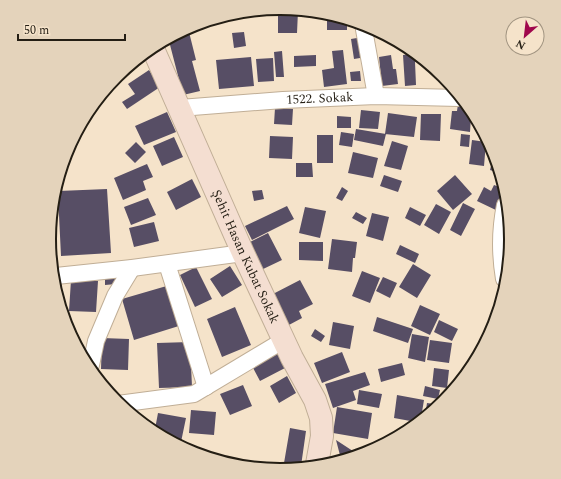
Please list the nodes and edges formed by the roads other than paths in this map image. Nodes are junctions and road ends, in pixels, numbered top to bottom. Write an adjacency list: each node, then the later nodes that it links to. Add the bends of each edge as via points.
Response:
1 (363, 31): 3 (street)
2 (155, 54): 5 (street, Şehit Hasan Kubat Sokak)
3 (376, 96): 4 (street, 1522. Sokak); 5 (street, 1522. Sokak)
4 (455, 98)
5 (180, 108): 7 (street, Şehit Hasan Kubat Sokak)
6 (504, 215): 10 (street, via 501,245)
7 (244, 253): 8 (street); 12 (street, Şehit Hasan Kubat Sokak)
8 (167, 264): 9 (street); 14 (street)
9 (132, 268): 11 (street); 13 (street, via 96,341)
10 (503, 270)
11 (59, 276)
12 (284, 340): 14 (street); 16 (street, Şehit Hasan Kubat Sokak, via 322,418)
13 (92, 361)
14 (206, 387): 15 (street, via 194,394)
15 (127, 403)
16 (320, 461)

